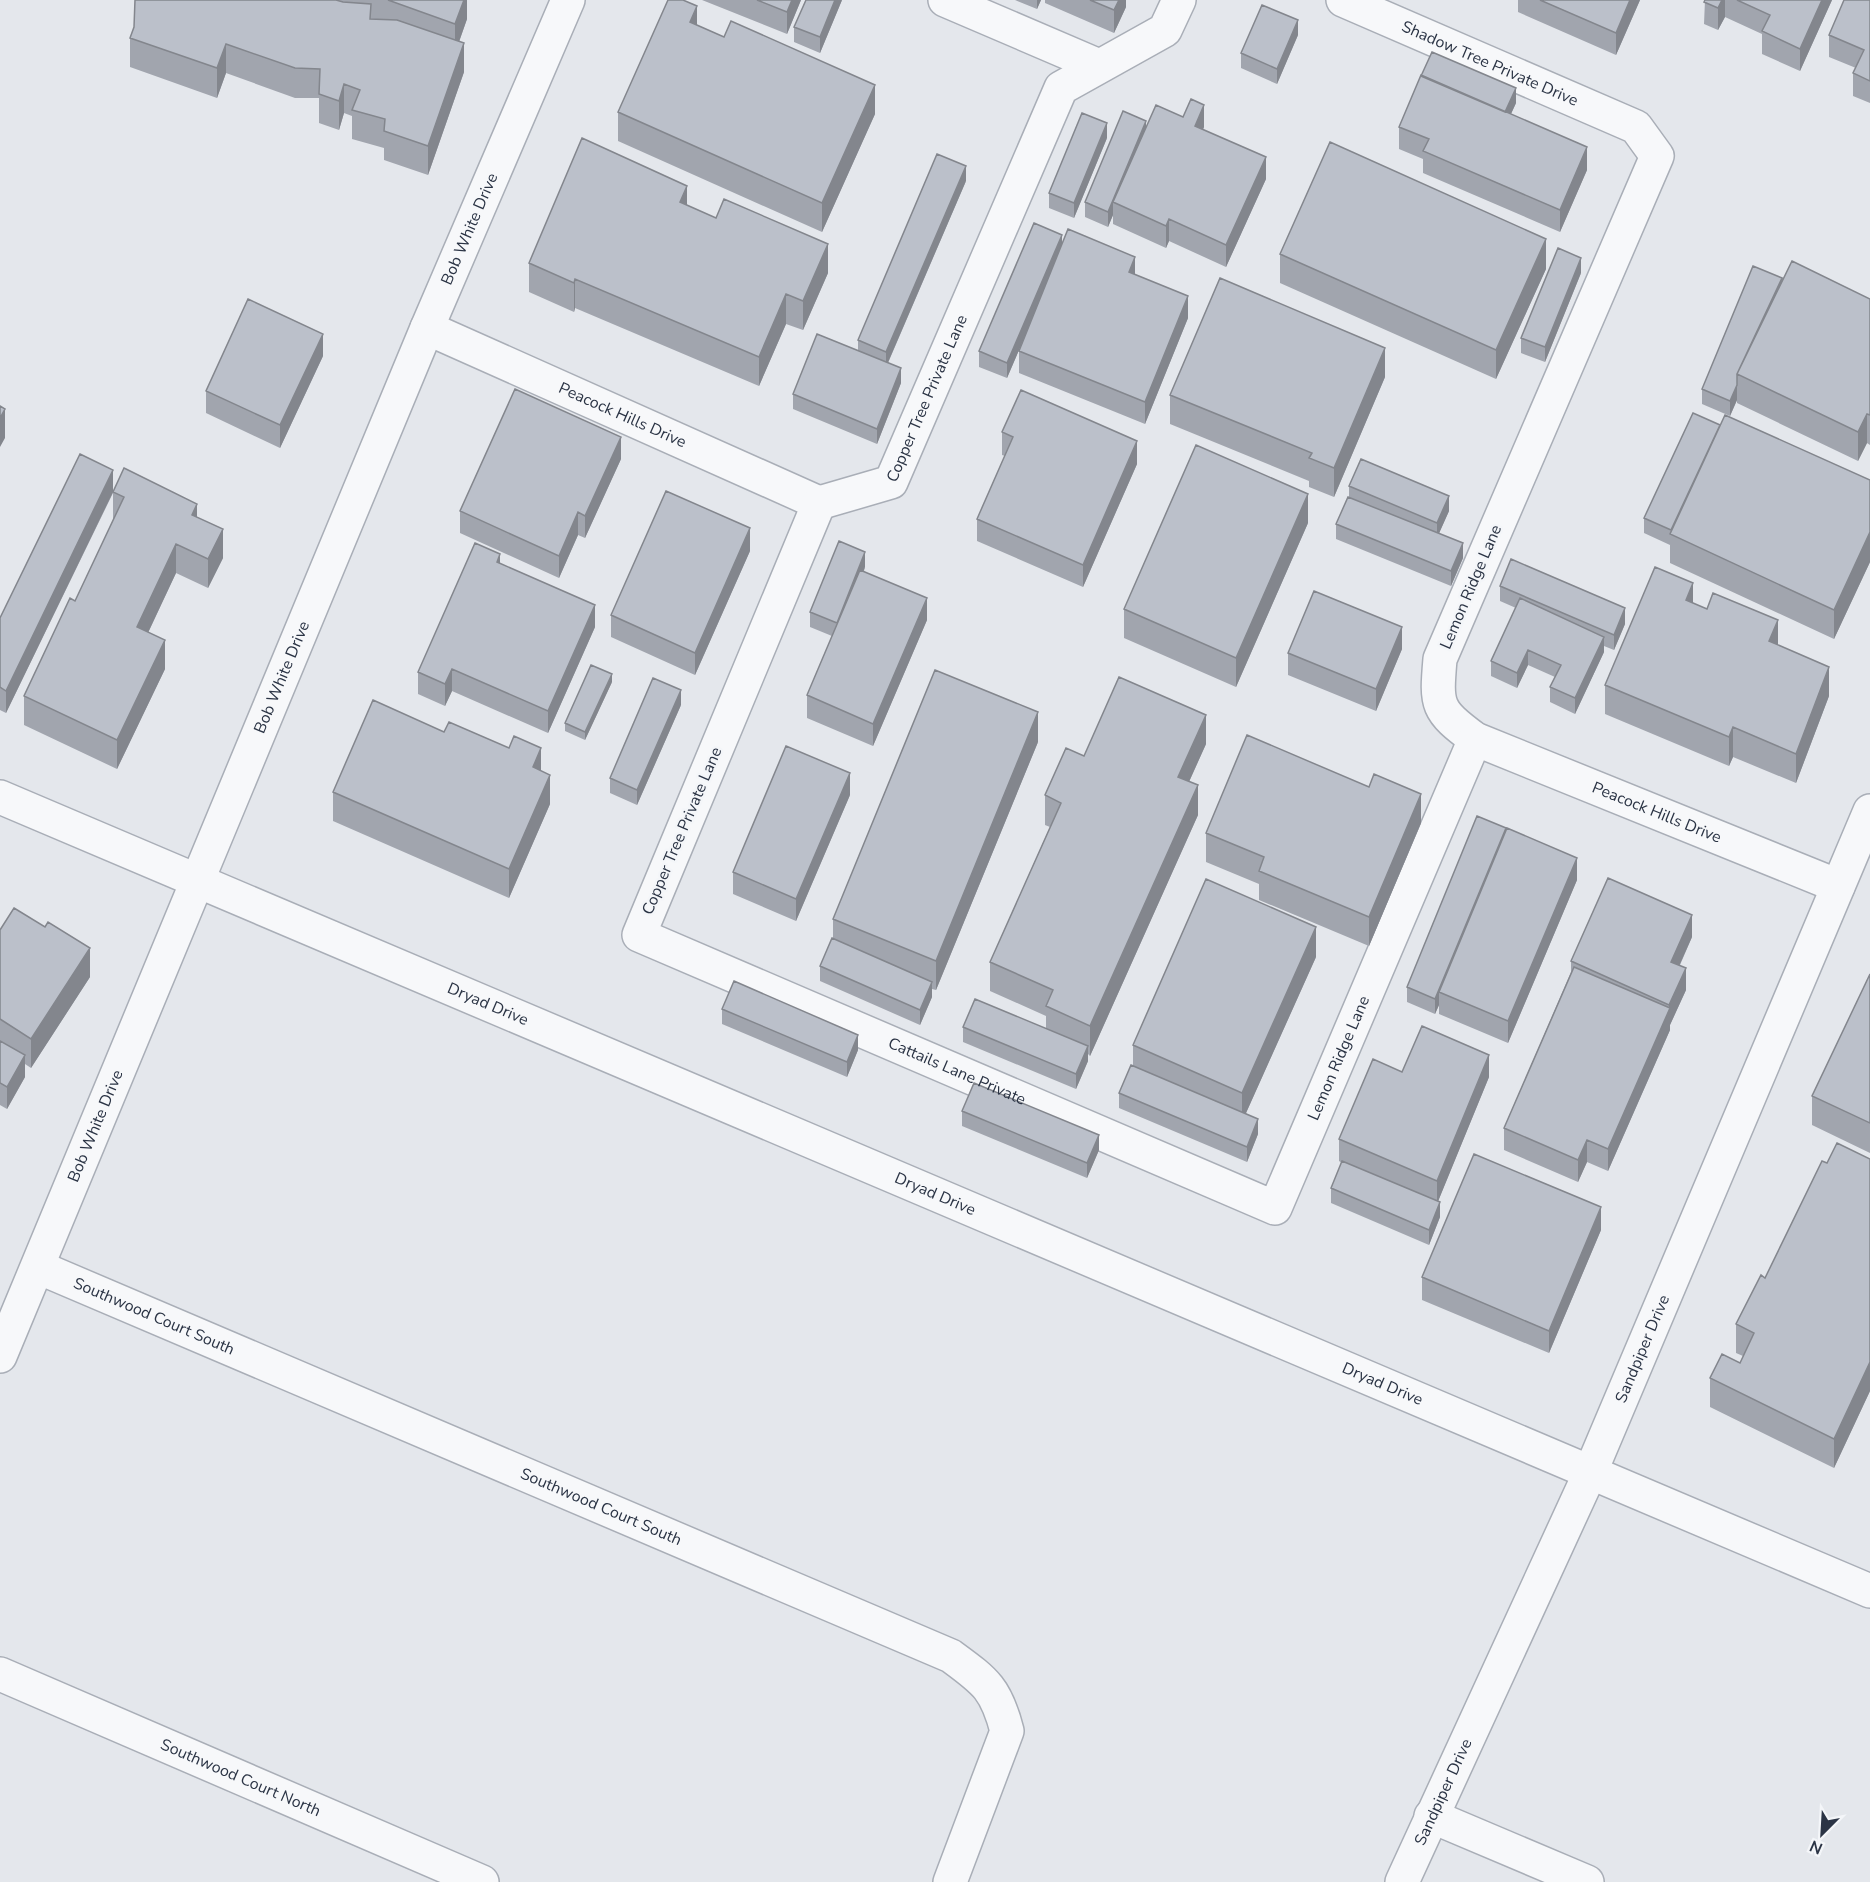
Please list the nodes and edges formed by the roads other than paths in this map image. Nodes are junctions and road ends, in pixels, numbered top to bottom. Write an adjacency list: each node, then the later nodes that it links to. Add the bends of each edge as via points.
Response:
1 (568, 0): 7 (street, Bob White Drive)
2 (945, 0): 5 (street)
3 (1179, 0): 5 (street, Copper Tree Private Lane, via 1166,30)
4 (1343, 0): 6 (street, Shadow Tree Private Drive)
5 (1099, 66): 8 (street, Copper Tree Private Lane, via 1061,88 891,482)
6 (1636, 128): 9 (street, Lemon Ridge Lane, via 1657,156 1440,659 1437,693 1446,718)
7 (427, 328): 8 (street, Peacock Hills Drive); 12 (street, Bob White Drive)
8 (819, 503): 14 (street, Copper Tree Private Lane)
9 (1475, 739): 13 (street, Peacock Hills Drive); 15 (street, Lemon Ridge Lane)
10 (0, 797): 12 (street, Dryad Drive)
11 (1870, 811): 13 (street, Sandpiper Drive)
12 (198, 881): 16 (street, Bob White Drive); 18 (street, Dryad Drive)
13 (1838, 886): 18 (street, Sandpiper Drive)
14 (639, 934): 15 (street, Cattails Lane Private)
15 (1275, 1208)
16 (38, 1267): 17 (street, Bob White Drive); 22 (street, Southwood Court South, via 951,1656 985,1680 1000,1705 1007,1731)
17 (0, 1356)
18 (1590, 1473): 19 (street, Dryad Drive); 21 (street, Sandpiper Drive)
19 (1870, 1592)
20 (0, 1674): 23 (street, Southwood Court North)
21 (1431, 1816): 24 (street, Sandpiper Drive); 25 (street)
22 (955, 1870)
23 (482, 1882)
24 (1402, 1882)
25 (1587, 1882)

